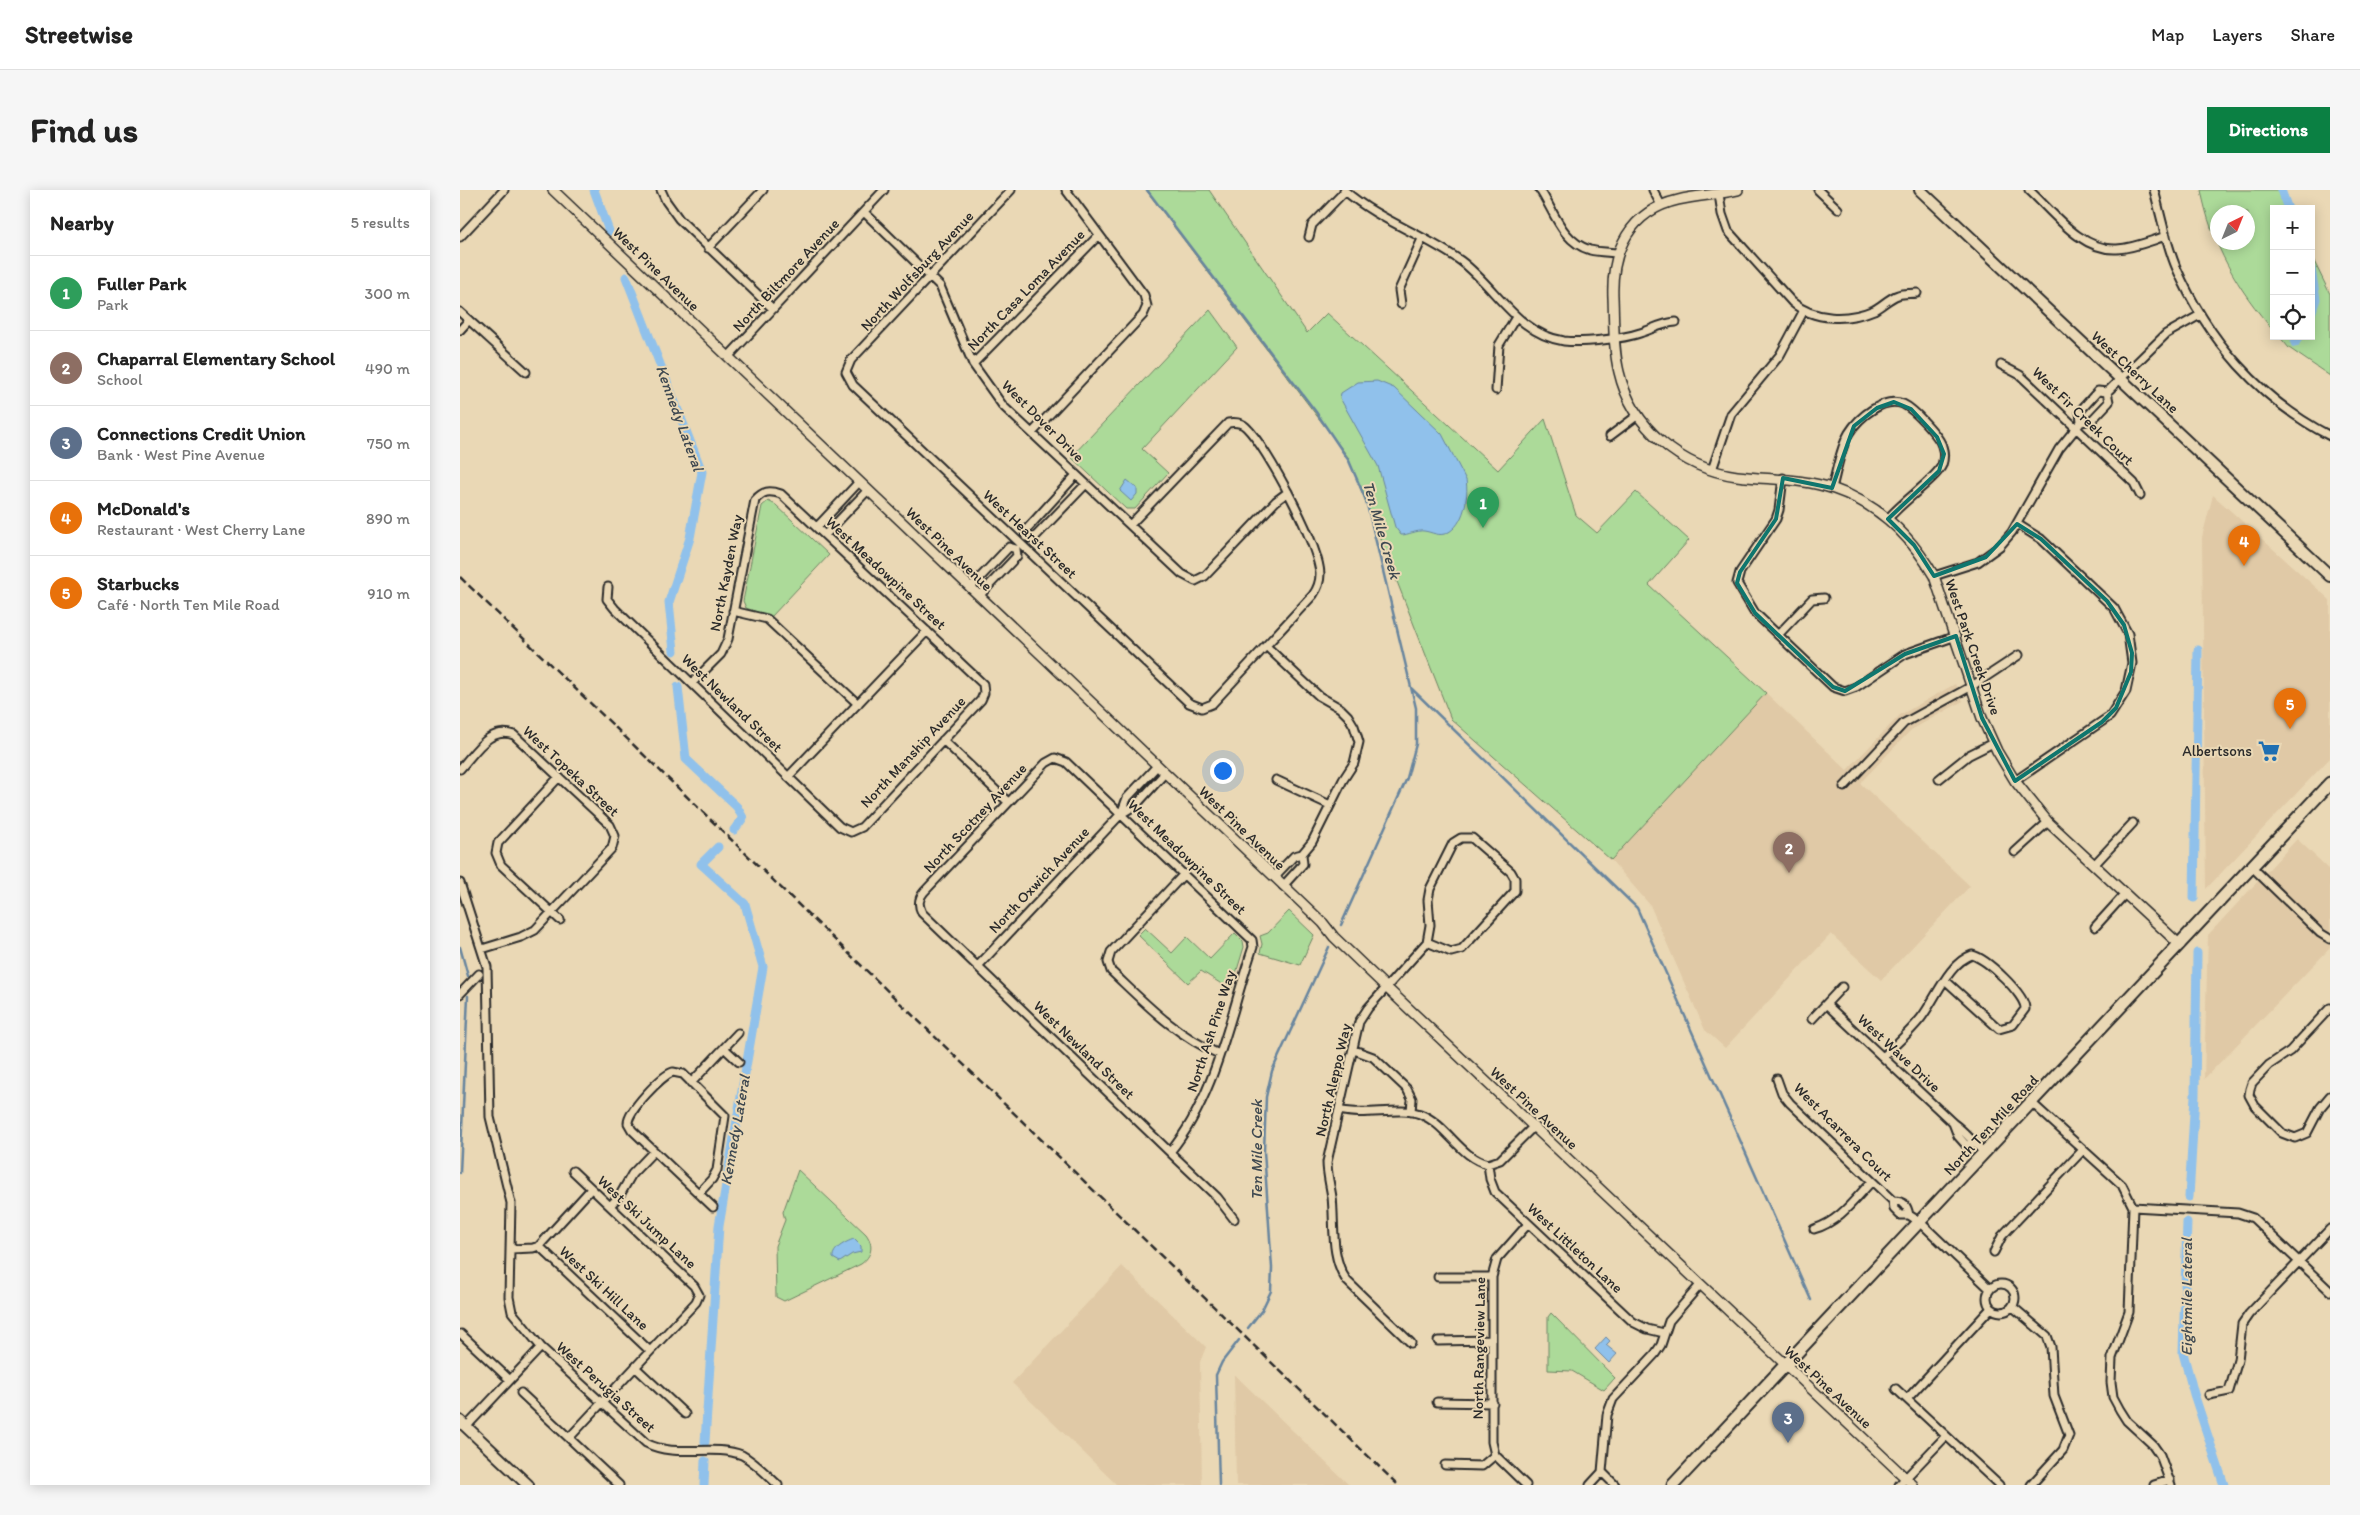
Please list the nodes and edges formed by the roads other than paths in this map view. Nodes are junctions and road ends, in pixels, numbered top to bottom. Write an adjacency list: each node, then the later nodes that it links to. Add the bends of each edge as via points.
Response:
1 (504, 190): 22 (street)
2 (553, 190): 39 (street, West Pine Avenue)
3 (661, 190): 25 (street, via 678,219)
4 (763, 190): 25 (street)
5 (884, 190): 19 (street, North Biltmore Avenue)
6 (1011, 190): 27 (street, North Wolfsburg Avenue)
7 (1066, 190): 20 (street)
8 (1540, 190): 26 (street, via 1558,224 1574,242 1590,250)
9 (1653, 190): 17 (street)
10 (1738, 190): 16 (street, West Park Creek Drive)
11 (1818, 190): 18 (street)
12 (1920, 190): 44 (main road, West Cherry Lane)
13 (2029, 190): 21 (street, via 2080,237 2103,248 2126,248)
14 (2154, 190): 21 (street)
15 (1344, 191): 23 (street, via 1312,225); 24 (street, via 1380,217)
16 (1719, 194): 17 (street, West Park Creek Drive); 32 (street, via 1728,232)
17 (1660, 205): 26 (street, West Park Creek Drive, via 1631,230)
18 (1838, 208)
19 (864, 212): 27 (street, West Dover Drive); 30 (street, North Biltmore Avenue)
20 (1099, 235): 40 (street, North Casa Loma Avenue); 49 (street, via 1144,295 1147,306 1141,318)
21 (2166, 236): 33 (street, via 2176,266)
22 (460, 237)
23 (1309, 237)
24 (1422, 239): 29 (street, via 1399,290); 34 (street, via 1469,267)
25 (708, 248): 30 (street)
26 (1617, 253): 38 (street, West Park Creek Drive, via 1612,280)
27 (930, 276): 40 (street, West Dover Drive, via 945,295); 43 (street, North Wolfsburg Avenue, via 852,360)
28 (1917, 293): 32 (street, via 1897,296 1872,310 1854,315 1825,316)
29 (1401, 304)
30 (773, 310): 39 (street, North Biltmore Avenue)
31 (460, 312): 35 (street)
32 (1803, 312): 52 (street, via 1780,355 1731,414)
33 (2200, 315): 44 (street, via 2166,334); 51 (street, via 2219,343 2254,382 2287,410)
34 (1516, 317): 38 (street, via 1536,332 1562,340 1580,342); 45 (street, via 1499,346)
35 (469, 320): 37 (street); 42 (street)
36 (1676, 322): 38 (street, via 1667,322 1639,334)
37 (460, 330)
38 (1615, 337): 47 (street, West Park Creek Drive, via 1619,374)
39 (728, 357): 55 (street, West Pine Avenue)
40 (973, 364): 49 (street, West Dover Drive, via 1004,406)
41 (2002, 365): 48 (street, West Fir Creek Court, via 2020,375)
42 (526, 372)
43 (846, 372): 68 (street, West Hearst Street, via 853,385)
44 (2122, 380): 46 (street); 70 (main road, West Cherry Lane)
45 (1496, 390)
46 (2107, 392): 48 (street, via 2098,391 2080,411); 48 (street, via 2110,402 2092,420)
47 (1638, 415): 50 (street); 52 (street, West Park Creek Drive, via 1673,452)
48 (2078, 425): 61 (street, West Fir Creek Court, via 2134,483); 63 (street, via 2049,464)
49 (1032, 434): 53 (street, West Dover Drive)
50 (1610, 436)
51 (2330, 436)
52 (1712, 470): 54 (street, West Park Creek Drive, via 1735,476)
53 (1076, 475): 56 (street, West Dover Drive); 67 (street, via 1024,531)
54 (1783, 478): 57 (street, West Park Creek Drive); 77 (street, via 1776,518 1750,555 1737,583 1749,606)
55 (859, 482): 58 (street, West Pine Avenue); 65 (street)
56 (1086, 484): 64 (street, West Dover Drive); 67 (street, via 1033,539)
57 (1832, 488): 62 (street, West Park Creek Drive, via 1858,499); 62 (street, via 1849,433 1877,408 1894,402 1903,404 1942,445 1943,463 1939,471)
58 (868, 490): 66 (street); 72 (street, West Pine Avenue)
59 (766, 491): 65 (street, West Meadowpine Street, via 781,494); 75 (street, North Kayden Way, via 755,500)
60 (1288, 492): 64 (street, West Dover Drive, via 1205,576 1195,581 1182,574); 64 (street, via 1252,434 1238,422 1228,423); 79 (street, via 1319,566 1319,586)
61 (2140, 494)
62 (1888, 519): 69 (street, West Park Creek Drive, via 1914,545)
63 (2017, 524): 69 (street, via 2006,540 1986,558); 95 (street, via 2040,539 2114,608 2131,643 2131,672 2126,691 2110,716)
64 (1130, 525)
65 (817, 527): 66 (street, West Meadowpine Street)
66 (825, 535): 76 (street, West Meadowpine Street)
67 (1026, 538): 68 (street)
68 (1018, 546): 72 (street, via 1009,547); 73 (street, via 1017,556); 79 (street, West Hearst Street, via 1189,703 1202,708 1212,704)
69 (1934, 576): 78 (street, West Park Creek Drive)
70 (2330, 576)
71 (608, 587): 81 (street, West Newland Street, via 607,599 615,610)
72 (970, 588): 73 (street, West Pine Avenue)
73 (979, 596): 88 (street, West Pine Avenue)
74 (1824, 598): 77 (street, via 1812,599)
75 (733, 611): 81 (street, North Kayden Way, via 725,647); 84 (street, via 758,616 775,625)
76 (927, 631): 82 (street, West Meadowpine Street); 84 (street)
77 (1778, 636): 78 (street, via 1833,688 1845,692 1905,654)
78 (1956, 636): 83 (street, West Park Creek Drive)
79 (1266, 646): 99 (street, via 1319,696 1340,708 1354,726 1359,742 1354,763)
80 (2020, 655): 83 (street)
81 (692, 684): 92 (street, West Newland Street)
82 (983, 684): 85 (street, North Manship Avenue, via 981,700)
83 (1972, 686): 86 (street, West Park Creek Drive); 97 (street, via 1904,723)
84 (858, 704): 92 (street)
85 (943, 740): 98 (street); 103 (street, North Manship Avenue, via 862,827)
86 (1993, 743): 93 (street, via 1969,755); 95 (street, West Park Creek Drive)
87 (1055, 758): 98 (street, North Scotney Avenue, via 1046,763); 100 (street, West Meadowpine Street, via 1066,762)
88 (1157, 766): 90 (street, West Pine Avenue); 100 (street, North Oxwich Avenue, via 1126,798)
89 (460, 769): 91 (street, West Topeka Street, via 491,735 502,732 514,735)
90 (1165, 773): 100 (street, North Oxwich Avenue, via 1136,804); 109 (street, West Pine Avenue)
91 (559, 777): 114 (street, via 498,843 496,853 501,864); 114 (street, West Topeka Street, via 610,825 615,836 612,848)
92 (788, 777): 103 (street, West Newland Street, via 840,827)
93 (1939, 779)
94 (1276, 780): 99 (street)
95 (2015, 781): 101 (street, West Park Creek Drive)
96 (2330, 783): 107 (main road, North Ten Mile Road)
97 (1844, 787)
98 (1008, 802): 113 (street, North Scotney Avenue)
99 (1330, 805): 105 (street, via 1312,842)
100 (1121, 814): 108 (street, West Meadowpine Street); 122 (street, North Oxwich Avenue)
101 (2048, 822): 104 (street); 106 (street, West Park Creek Drive)
102 (2133, 823): 106 (street)
103 (851, 832)
104 (2015, 852)
105 (1302, 854): 109 (street, via 1294,856); 111 (street, via 1303,864)
106 (2094, 865): 112 (street, West Park Creek Drive)
107 (2252, 867): 117 (street); 120 (main road, North Ten Mile Road)
108 (1184, 874): 118 (street, West Meadowpine Street); 134 (street, via 1112,952 1108,962 1111,971 1164,1022)
109 (1274, 877): 111 (street, West Pine Avenue)
110 (460, 883): 121 (street)
111 (1283, 886): 126 (street, West Pine Avenue)
112 (2125, 894): 116 (street); 120 (street, West Park Creek Drive)
113 (919, 901): 122 (street, West Newland Street, via 922,913)
114 (551, 912): 115 (street); 121 (street, via 526,935)
115 (560, 920)
116 (2095, 926)
117 (2330, 939)
118 (1252, 940): 134 (street, North Ash Pine Way, via 1253,947)
119 (1427, 942): 119 (street, via 1430,889 1450,847 1461,838 1472,838 1511,872 1516,885 1512,896 1462,949 1451,952); 126 (street, North Aleppo Way)
120 (2180, 944): 140 (main road, North Ten Mile Road)
121 (482, 949): 162 (street, via 488,984 490,1117 510,1203)
122 (978, 966): 146 (street, West Newland Street)
123 (479, 974): 127 (street)
124 (1946, 981): 124 (street, via 1993,1025 2004,1029 2023,1015 2026,1006 2021,995 1982,959 1972,955 1963,960); 135 (street, via 1920,1019)
125 (1842, 987): 128 (street)
126 (1387, 988): 133 (street, North Aleppo Way, via 1363,1015); 143 (street, West Pine Avenue)
127 (460, 994)
128 (1826, 1004): 130 (street); 135 (street, West Wave Drive)
129 (2330, 1008): 139 (street, via 2290,1051 2269,1065 2252,1083 2249,1095 2255,1106 2282,1133 2295,1138 2307,1133)
130 (1812, 1019)
131 (738, 1033): 132 (street)
132 (724, 1048): 136 (street); 138 (street)
133 (1354, 1050): 141 (street, North Aleppo Way); 142 (street, via 1373,1057 1407,1089 1412,1099)
134 (1219, 1054): 146 (street, North Ash Pine Way, via 1206,1095)
135 (1883, 1057): 147 (street, West Wave Drive)
136 (739, 1062)
137 (1777, 1079): 150 (street, West Acarrera Court, via 1790,1103)
138 (691, 1082): 145 (street, via 683,1074 673,1072 664,1076 630,1113 628,1123 632,1130); 152 (street, via 725,1116 717,1170)
139 (2330, 1096)
140 (2032, 1103): 144 (street); 147 (main road, North Ten Mile Road)
141 (1339, 1110): 142 (street, via 1351,1113); 176 (street, North Aleppo Way, via 1327,1162 1336,1259 1347,1281)
142 (1411, 1112): 148 (street, via 1432,1120 1473,1158)
143 (1534, 1126): 148 (street, via 1500,1160); 167 (street, West Pine Avenue)
144 (2084, 1150): 155 (street, via 2122,1186); 163 (street, via 2002,1236)
145 (654, 1151): 152 (street); 153 (street, via 632,1174)
146 (1170, 1152): 156 (street, West Newland Street, via 1217,1197)
147 (1985, 1153): 157 (main road, North Ten Mile Road)
148 (1488, 1164): 158 (street, West Littleton Lane, via 1495,1192)
149 (573, 1171): 151 (street, West Ski Jump Lane)
150 (1872, 1181): 157 (street, West Acarrera Court, via 1893,1201 1901,1201 1909,1215); 160 (street, via 1828,1225)
151 (592, 1189): 153 (street, West Ski Jump Lane); 161 (street)
152 (699, 1193): 154 (street)
153 (610, 1206): 178 (street, West Ski Jump Lane, via 694,1286 699,1295)
154 (713, 1207)
155 (2134, 1207): 164 (street, via 2238,1213 2253,1218 2266,1228); 197 (street, via 2129,1312 2112,1358 2110,1382 2120,1410 2153,1445)
156 (1234, 1219)
157 (1920, 1222): 168 (street, West Acarrera Court); 179 (main road, North Ten Mile Road)
158 (1528, 1224): 166 (street, North Rangeview Lane, via 1497,1259); 172 (street, West Littleton Lane, via 1633,1322)
159 (2330, 1229): 164 (street)
160 (1814, 1230)
161 (539, 1246): 162 (street); 178 (street, West Ski Hill Lane)
162 (510, 1249): 177 (street, West Perugia Street, via 508,1297 512,1312)
163 (1994, 1252)
164 (2299, 1260): 169 (street); 184 (street, via 2242,1324 2238,1360 2228,1391)
165 (1438, 1277): 166 (street)
166 (1492, 1277): 174 (street, North Rangeview Lane)
167 (1700, 1285): 172 (street, via 1669,1321); 179 (street, West Pine Avenue)
168 (1990, 1289): 170 (street, via 2003,1284 2012,1288 2016,1297); 171 (street, via 1987,1301)
169 (2330, 1291)
170 (2013, 1307): 171 (street, via 2005,1312); 207 (street, via 2047,1336 2051,1347 2054,1396 2069,1435 2064,1450)
171 (1991, 1308): 185 (street)
172 (1664, 1333): 195 (street, via 1662,1345 1609,1407)
173 (461, 1334): 181 (street)
174 (1492, 1340): 175 (street); 188 (street, North Rangeview Lane)
175 (1438, 1341)
176 (1411, 1343)
177 (541, 1347): 181 (street); 186 (street, West Perugia Street)
178 (650, 1351): 180 (street)
179 (1785, 1366): 196 (street, West Pine Avenue); 204 (main road, North Ten Mile Road)
180 (635, 1367): 186 (street); 189 (street)
181 (510, 1380): 190 (street)
182 (1896, 1389): 185 (street)
183 (521, 1393): 192 (street)
184 (2209, 1395)
185 (1907, 1400): 191 (street)
186 (602, 1402): 192 (street); 200 (street, West Perugia Street, via 655,1448 741,1455)
187 (1437, 1402): 188 (street)
188 (1493, 1403): 193 (street, North Rangeview Lane)
189 (685, 1414)
190 (463, 1424): 198 (main road)
191 (1946, 1436): 196 (street); 206 (street)
192 (568, 1438): 199 (street)
193 (1495, 1455): 194 (street, via 1482,1466); 201 (street)
194 (1446, 1466)
195 (1602, 1472): 202 (street); 203 (street)
196 (1902, 1481): 205 (street, West Pine Avenue)
197 (2171, 1482): 208 (street)
198 (528, 1485)
199 (619, 1485)
200 (778, 1485)
201 (1526, 1485)
202 (1590, 1485)
203 (1615, 1485)
204 (1673, 1485)
205 (1913, 1485)
206 (1999, 1485)
207 (2031, 1485)
208 (2154, 1485)

